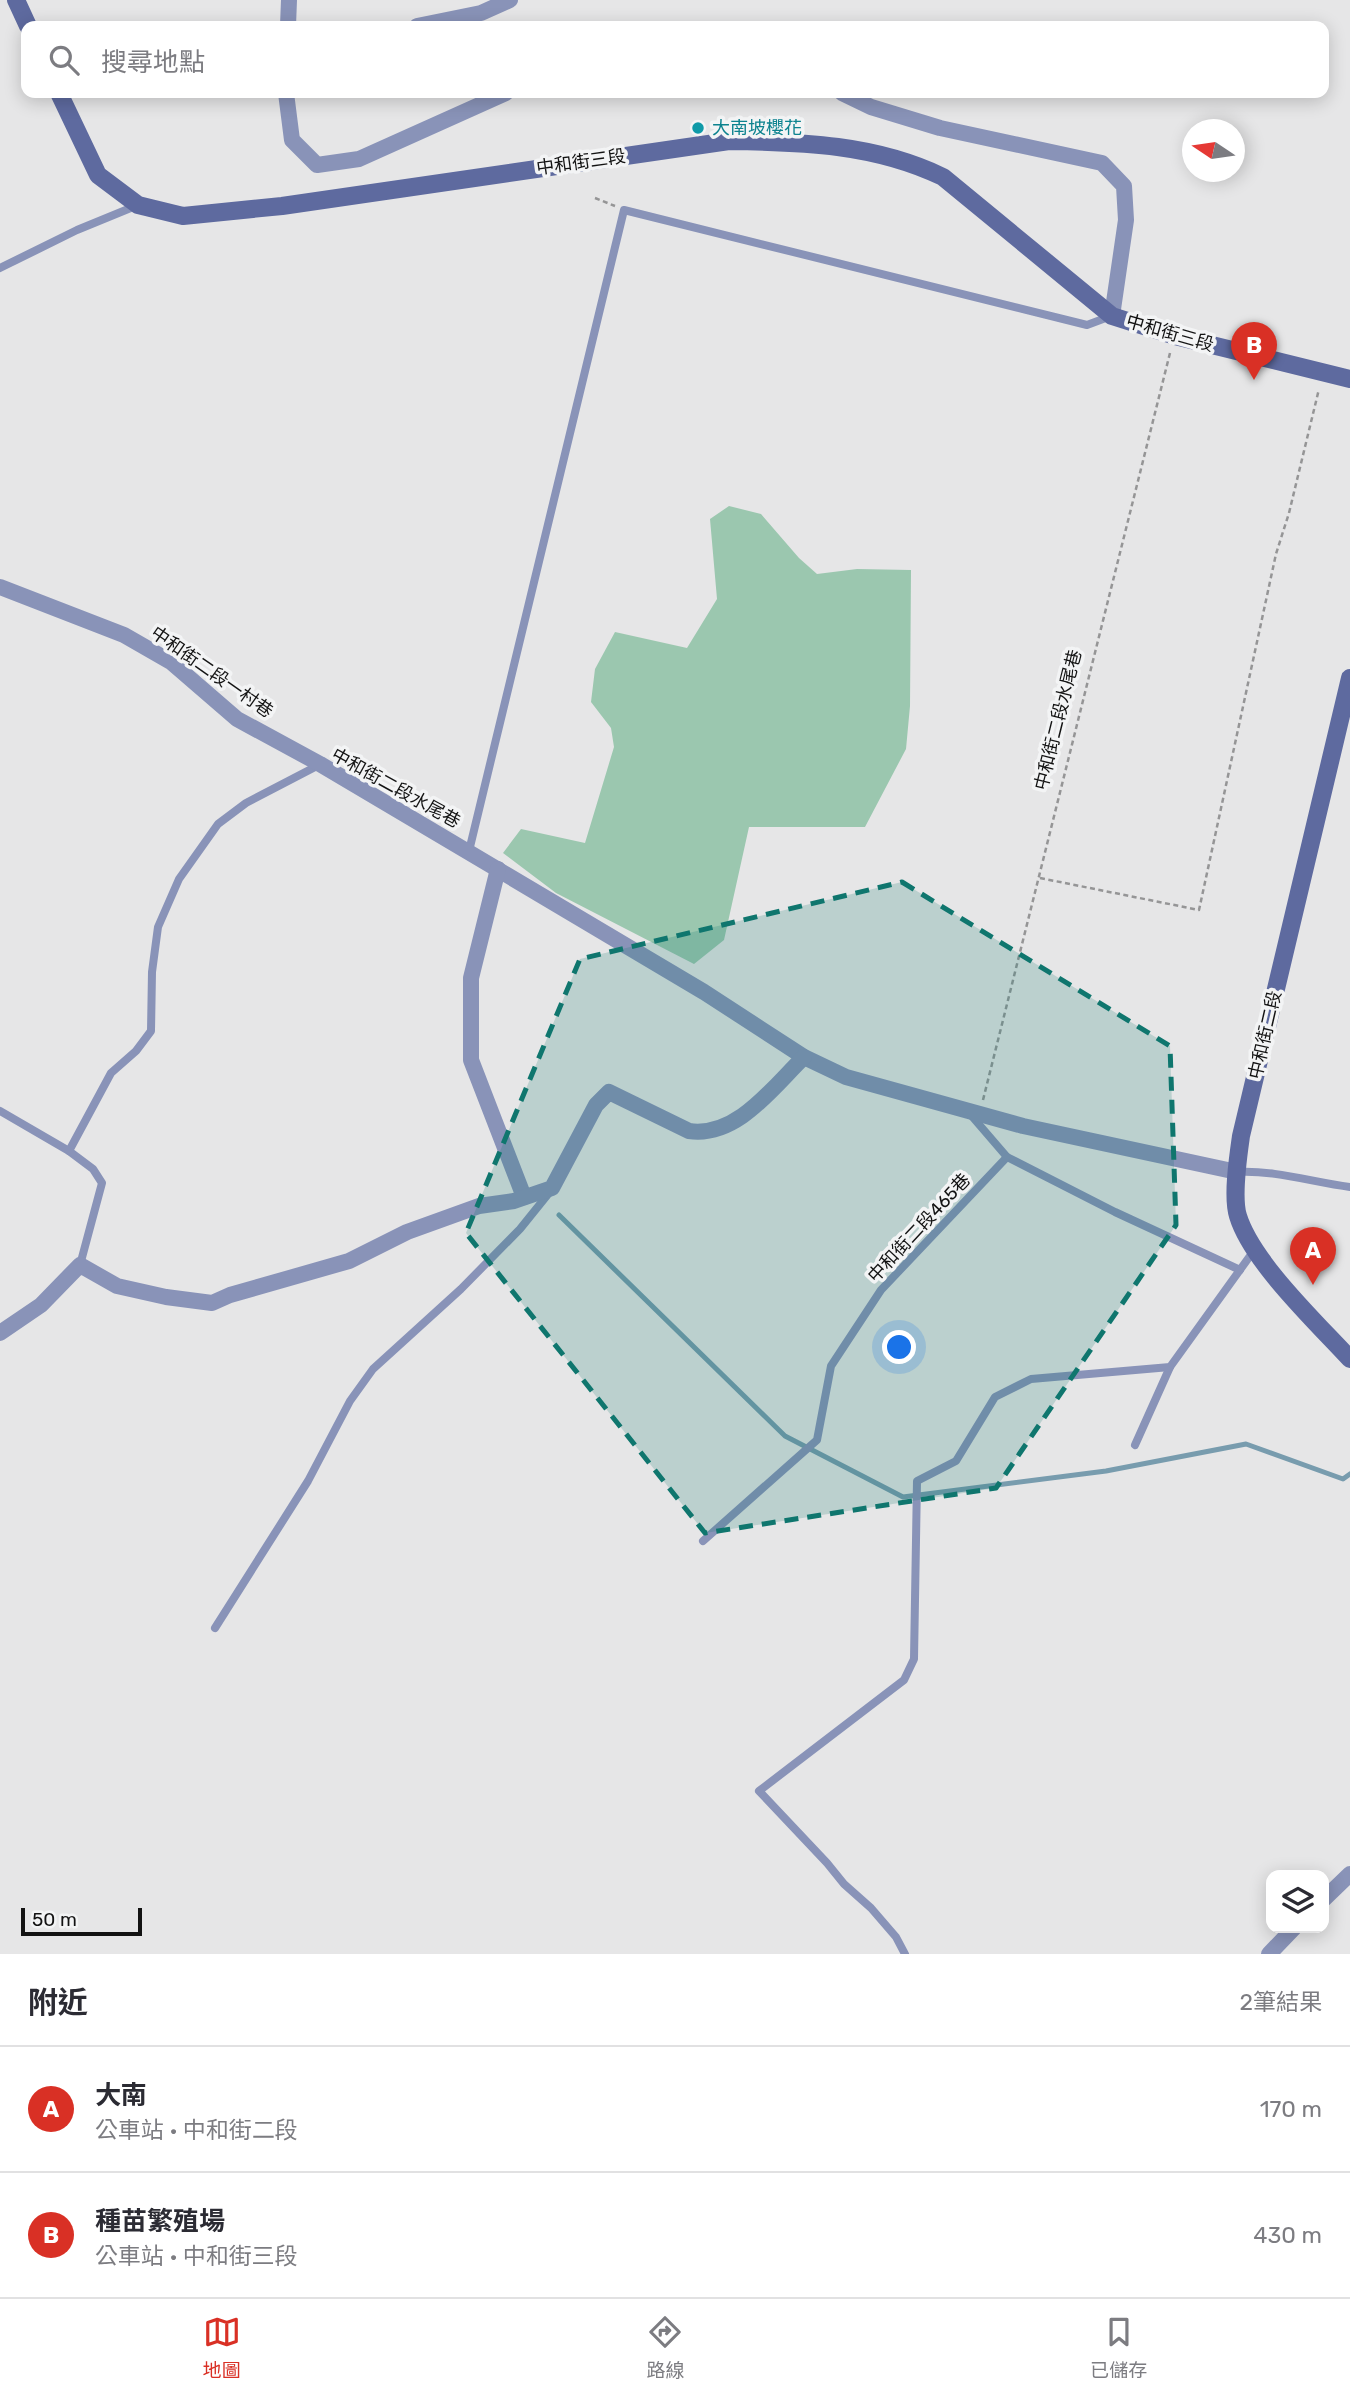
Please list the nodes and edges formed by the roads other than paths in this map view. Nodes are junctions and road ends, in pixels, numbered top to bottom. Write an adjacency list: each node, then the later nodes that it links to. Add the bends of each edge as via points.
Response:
1 (16, 0): 4 (main road)
2 (289, 0): 5 (street)
3 (510, 0): 6 (street, via 481,13)
4 (26, 21)
5 (288, 21)
6 (442, 21)
7 (61, 98): 11 (main road, 中和街三段, via 98,175)
8 (288, 98): 9 (street, via 292,140 317,165 359,159)
9 (495, 98)
10 (852, 98): 13 (street, 中和街三段, via 940,128 1102,163 1124,186 1126,220)
11 (138, 205): 12 (lane); 13 (main road, 中和街三段, via 183,216 282,206 729,141 841,146 920,166 943,177)
12 (0, 268)
13 (1112, 316): 14 (main road, 中和街三段); 18 (lane, via 1087,325 625,210)
14 (1350, 379)
15 (0, 587): 17 (street, 中和街二段一村巷, via 124,635 171,662 237,719)
16 (1350, 678): 25 (main road, 中和街二段, via 1241,1136)
17 (320, 764): 18 (street, 中和街二段水尾巷); 23 (lane, 中和街二段水尾巷, via 246,803 218,824 179,878 158,927 151,1031 111,1073)
18 (469, 851): 19 (street, 中和街二段水尾巷)
19 (498, 869): 20 (street, 中和街二段水尾巷); 28 (street, via 471,978 471,1060)
20 (804, 1057): 22 (street, 中和街二段水尾巷, via 846,1077); 27 (street, via 738,1121 702,1133 609,1092 596,1105)
21 (0, 1111): 23 (lane)
22 (974, 1113): 24 (lane); 25 (street, 中和街二段水尾巷)
23 (69, 1152): 30 (lane, via 93,1169 102,1183)
24 (1007, 1157): 31 (lane); 36 (lane, 中和街二段465巷, via 881,1290 831,1366 817,1440)
25 (1237, 1172): 26 (lane, via 1263,1171); 29 (main road, 中和街二段, via 1237,1214)
26 (1350, 1187)
27 (552, 1188): 28 (street); 37 (lane, via 520,1229 461,1289 373,1369)
28 (524, 1198): 30 (street, via 480,1206 349,1261 212,1303 117,1286)
29 (1255, 1249): 31 (lane); 33 (main road, 中和街二段)
30 (80, 1265): 32 (street, via 41,1305)
31 (1240, 1270): 34 (lane)
32 (0, 1333)
33 (1350, 1359)
34 (1170, 1367): 35 (lane); 41 (lane, via 1031,1379 995,1397 956,1461 916,1481 914,1659 904,1680 759,1791 871,1908)
35 (1135, 1445)
36 (703, 1541)
37 (215, 1629)
38 (1350, 1874): 39 (street)
39 (1329, 1894)
40 (1289, 1933): 42 (street)
41 (905, 1954)
42 (1269, 1954)

